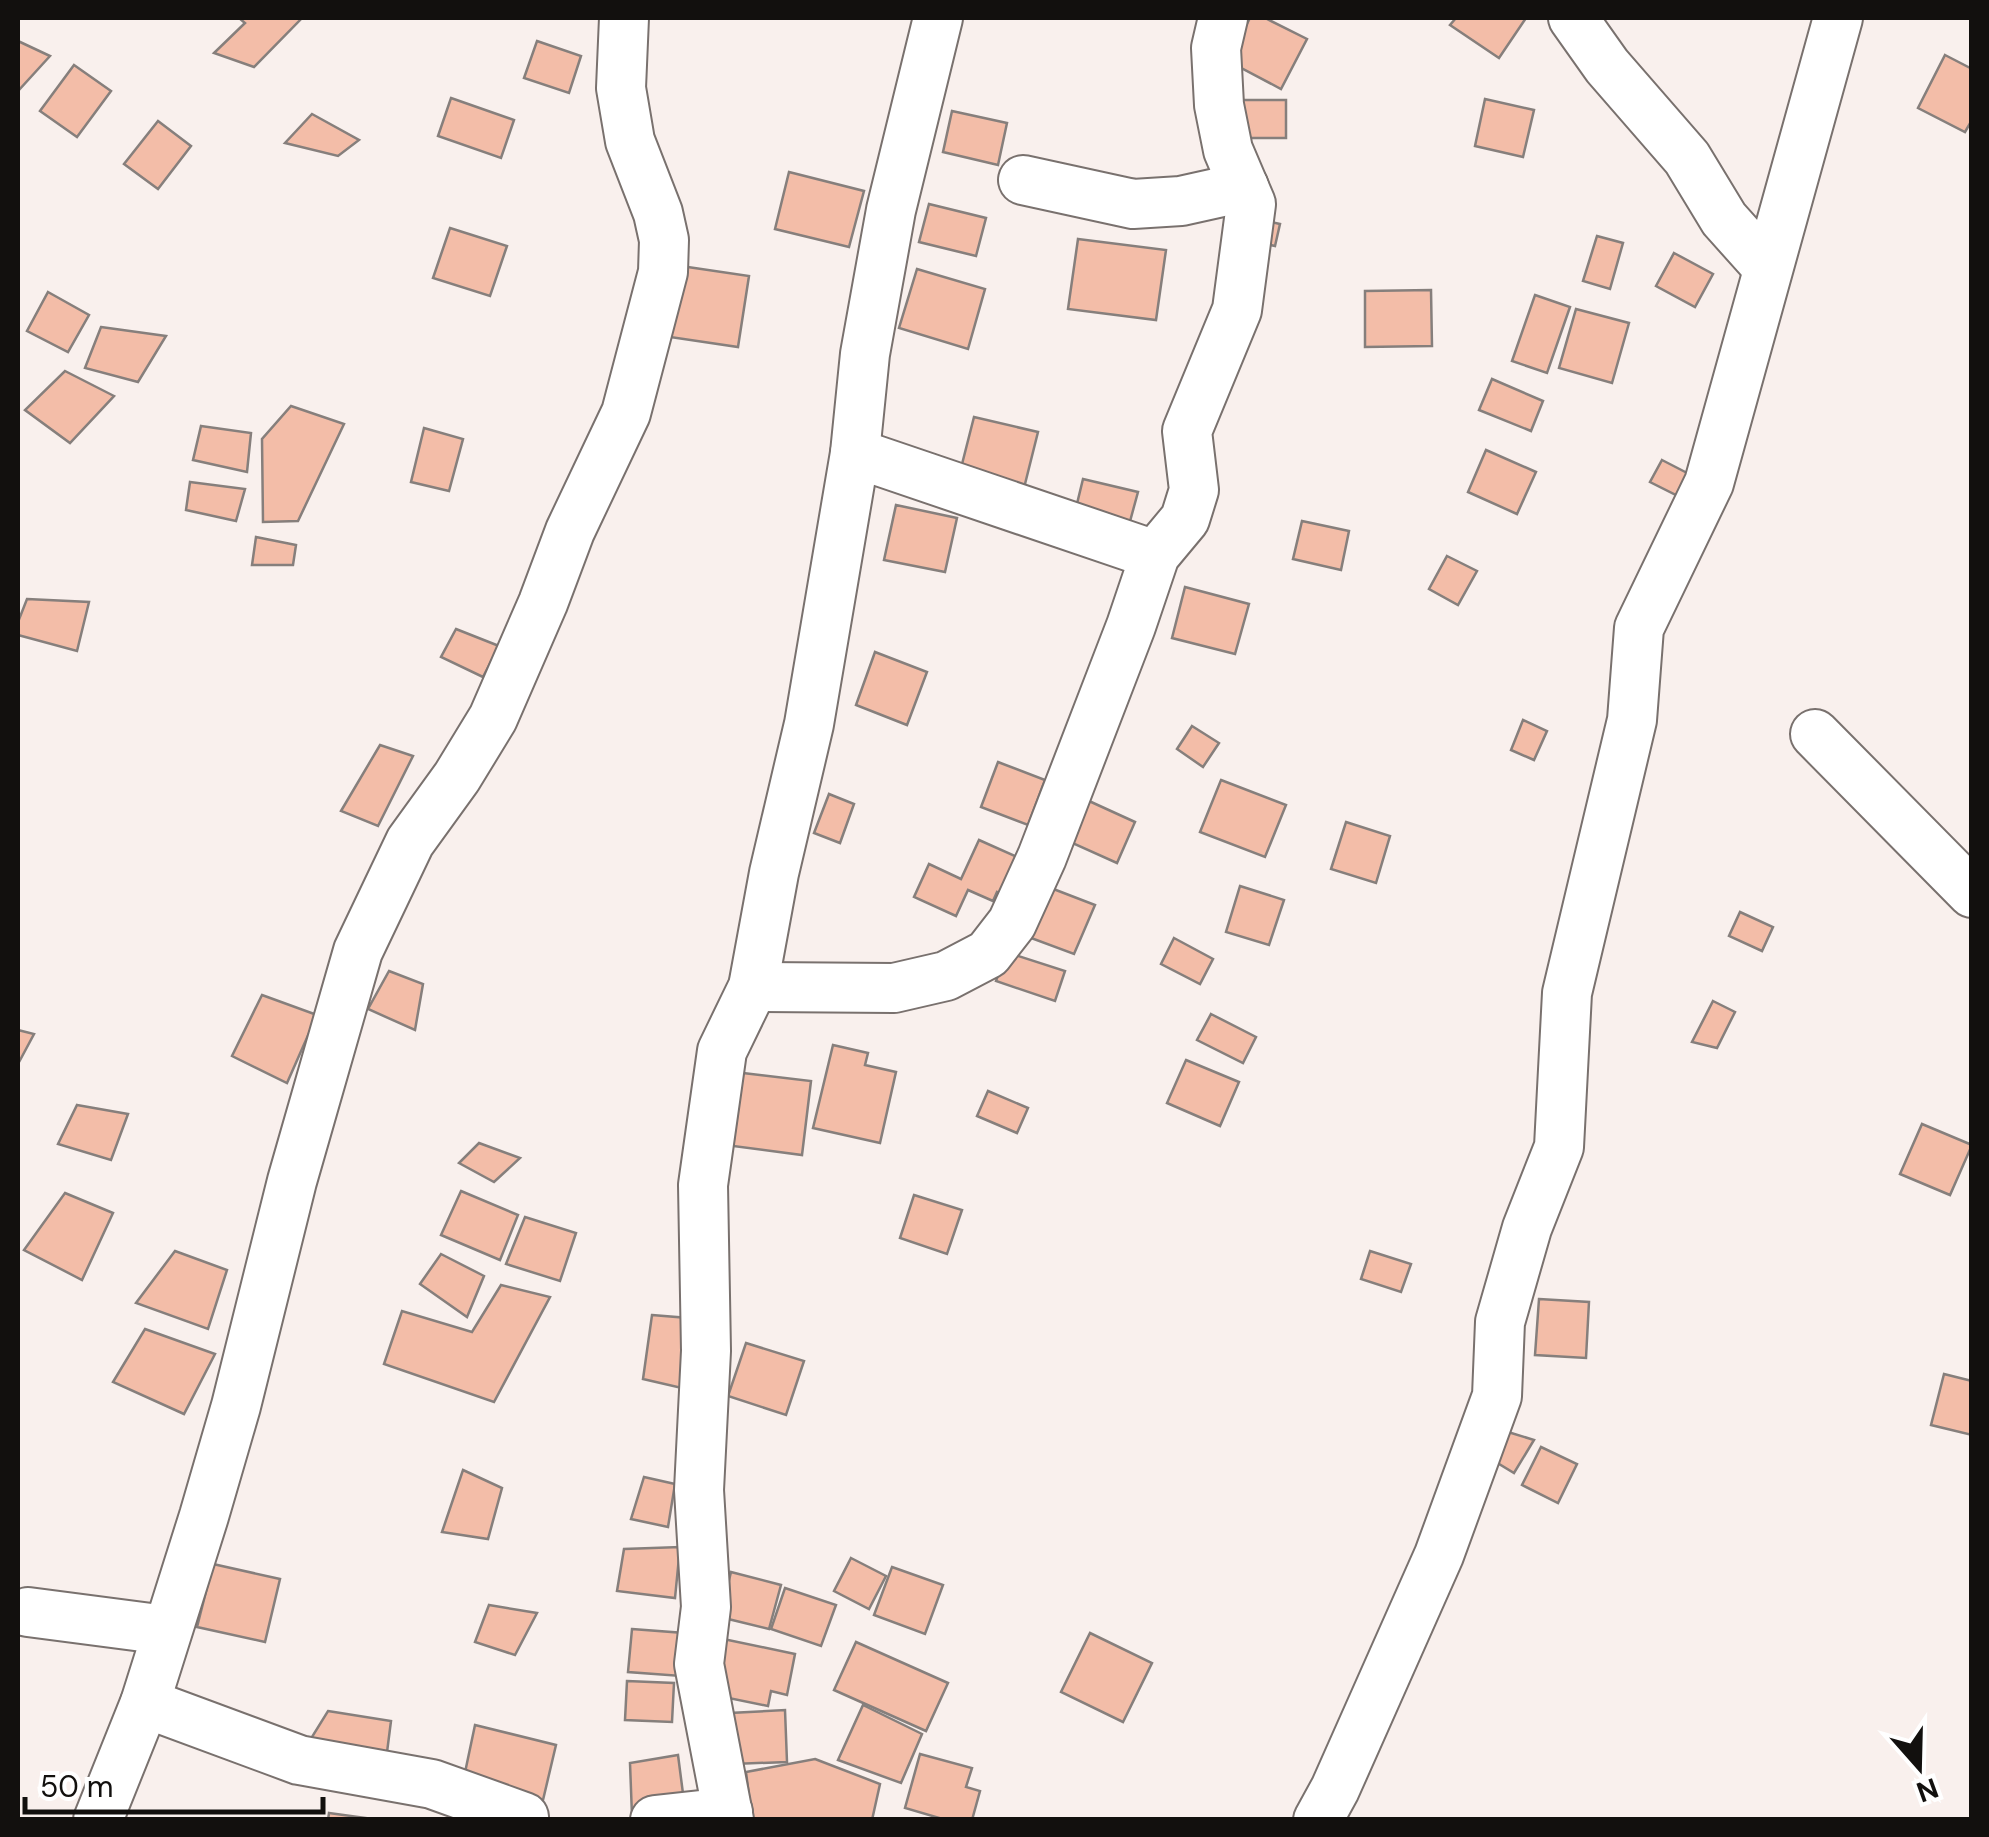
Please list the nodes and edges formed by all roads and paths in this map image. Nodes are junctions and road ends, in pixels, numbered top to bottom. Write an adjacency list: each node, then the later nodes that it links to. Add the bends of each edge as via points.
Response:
1 (624, 18): 15 (street, via 621,88 630,141 664,240 663,272 626,413 492,718 410,842 358,951 236,1406)
2 (938, 18): 9 (street, via 891,210)
3 (1224, 18): 7 (street, via 1216,48 1219,105)
4 (1574, 18): 8 (street)
5 (1838, 18): 8 (street)
6 (1023, 180): 7 (street, via 1133,204)
7 (1244, 187): 10 (street, via 1251,220 1237,310 1187,430 1194,490 1185,519)
8 (1767, 267): 21 (street, via 1709,483 1639,628 1632,720 1567,993 1559,1147 1500,1322 1497,1396 1438,1556)
9 (855, 453): 10 (street); 13 (street, via 809,724)
10 (1154, 555): 13 (street, via 1042,857 1012,923 988,954 946,976 894,988)
11 (1815, 734): 12 (street)
12 (1972, 893)
13 (754, 987): 17 (street, via 722,1051 703,1185 706,1352 698,1490 706,1607 699,1664)
14 (28, 1612): 15 (street)
15 (166, 1630): 16 (street)
16 (145, 1702): 18 (street, via 300,1760 432,1784); 19 (street)
17 (729, 1816): 20 (street)
18 (530, 1819)
19 (98, 1820)
20 (654, 1820)
21 (1318, 1820)

